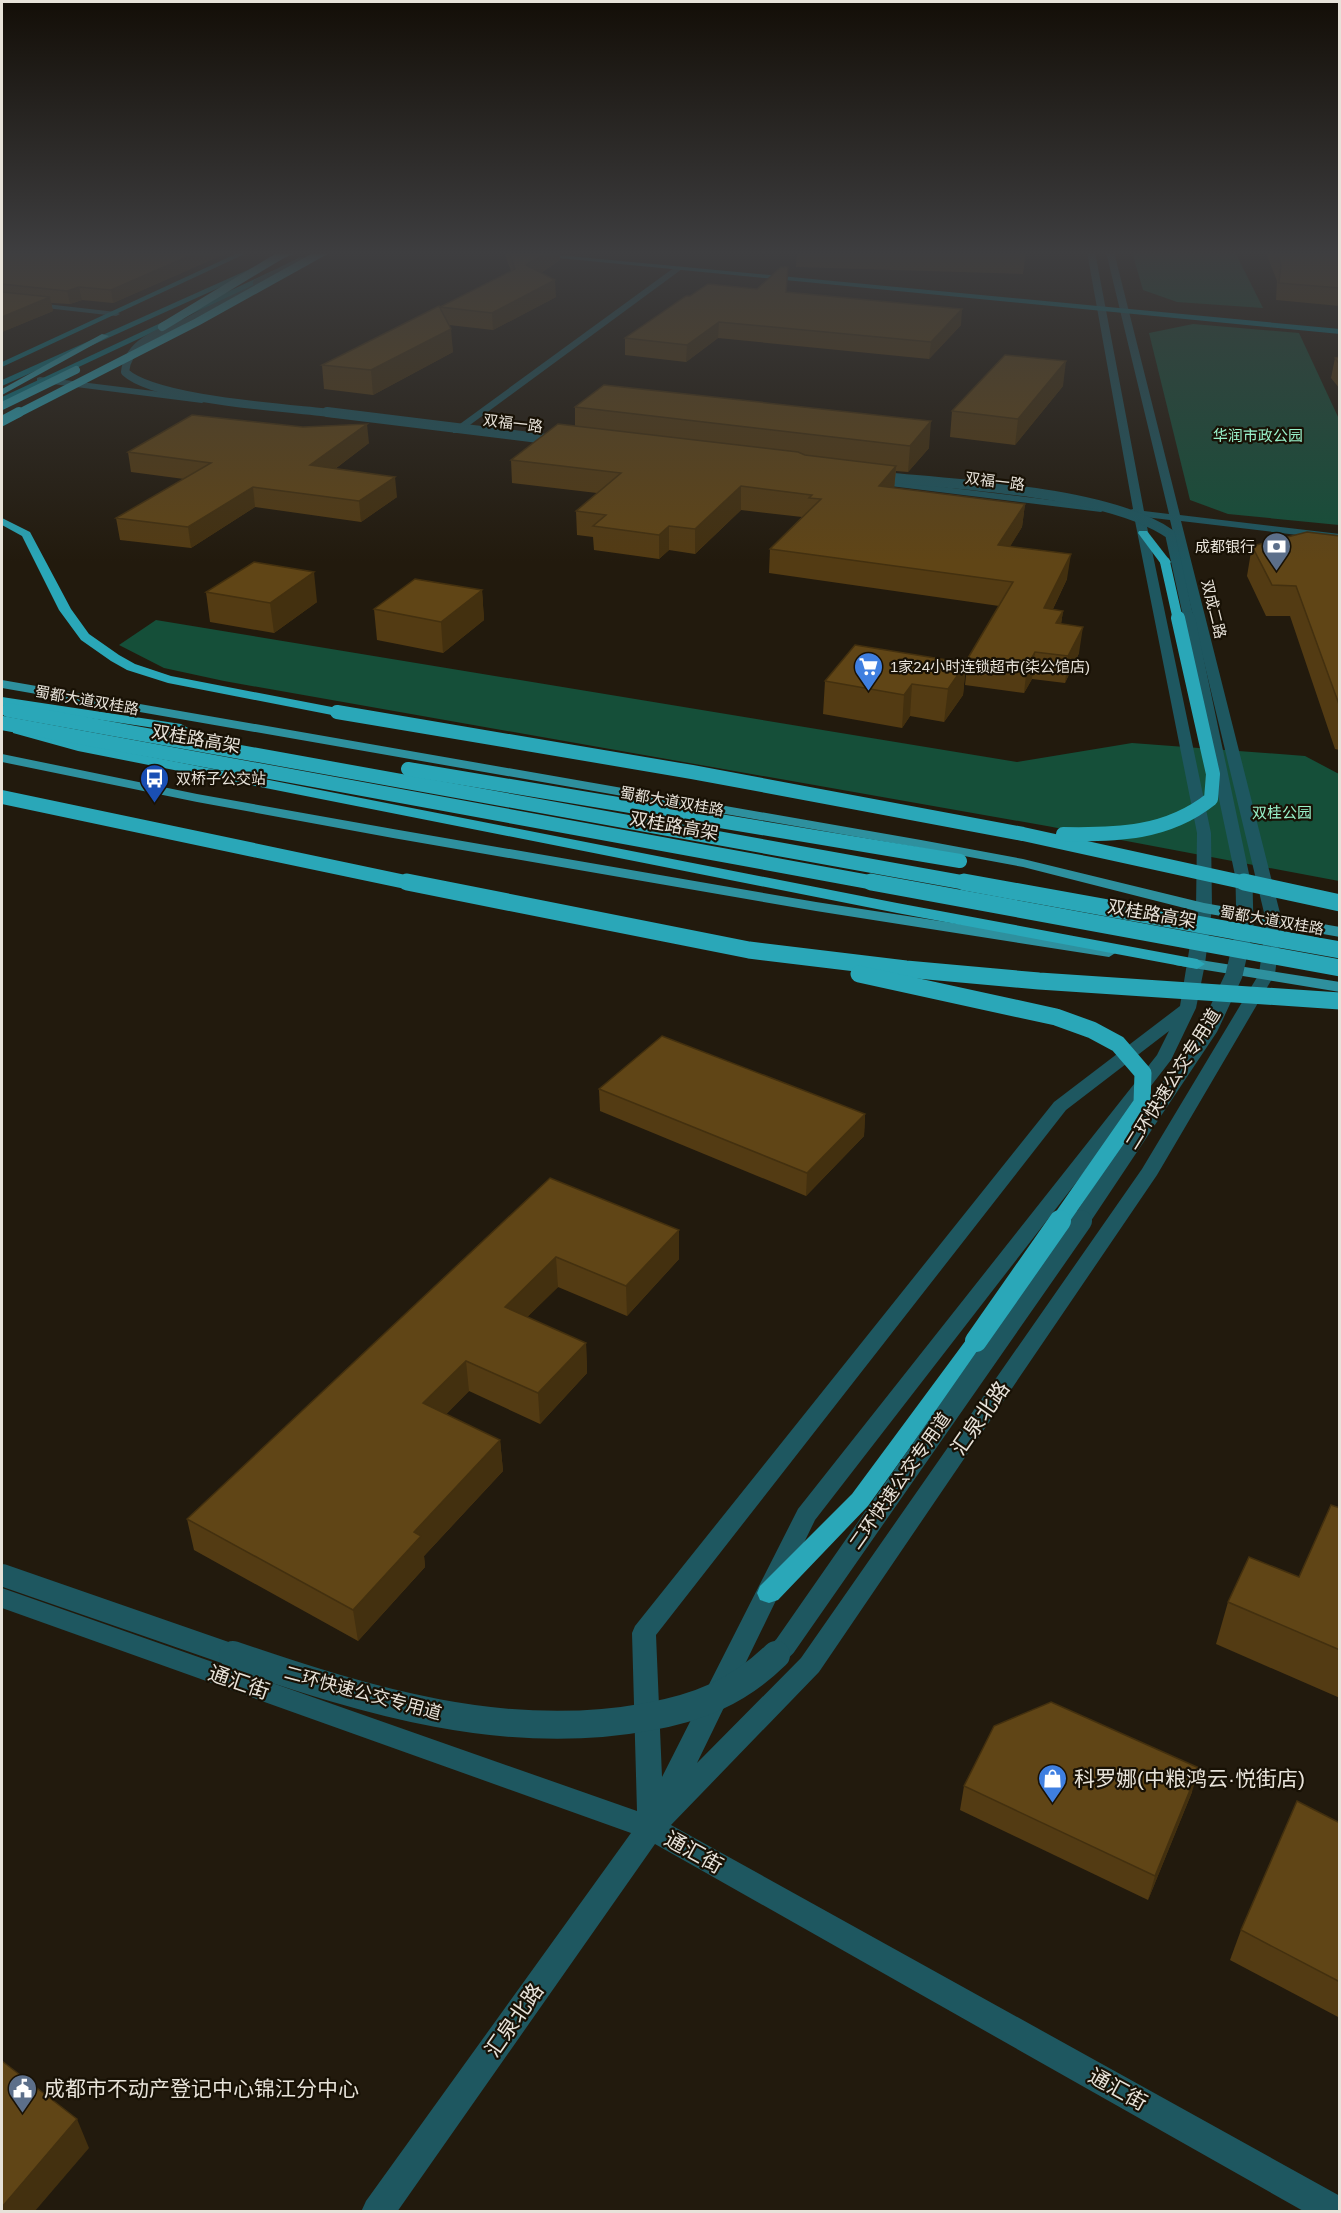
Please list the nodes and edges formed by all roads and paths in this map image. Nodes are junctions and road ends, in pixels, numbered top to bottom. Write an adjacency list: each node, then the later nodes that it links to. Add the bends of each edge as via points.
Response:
1 (24, 355): 12 (main road)
2 (48, 355): 13 (main road)
3 (63, 355): 15 (main road)
4 (70, 355): 16 (highway)
5 (94, 355): 14 (main road)
6 (105, 355): 18 (highway, bridge)
7 (129, 355): 20 (street, 双福一路, bridge, via 125,372 148,388 170,393 575,444)
8 (132, 355): 19 (highway, bridge)
9 (560, 355): 20 (street)
10 (1111, 355): 22 (street)
11 (1136, 355): 23 (street, 双成二路)
12 (2, 365)
13 (2, 377)
14 (40, 380): 17 (main road); 20 (street, 双福一路)
15 (2, 383)
16 (2, 392)
17 (2, 400)
18 (2, 406)
19 (2, 422)
20 (456, 431)
21 (859, 477): 22 (street, 双福一路); 45 (street, 二环快速公交专用道, bridge, via 1086,503 1143,516 1166,528 1244,873 1245,927 1234,975 1210,1027 1061,1251 785,1646 739,1687 662,1716 577,1726 494,1724 420,1712 267,1667)
22 (1139, 513): 23 (street, 双福一路); 25 (street)
23 (1176, 517): 26 (street, 双福一路); 35 (street, 双成二路)
24 (2, 520): 31 (highway, bridge, via 30,540 65,610 86,637 115,658 149,673 337,712 692,772)
25 (1143, 533): 31 (highway, bridge, via 1165,562 1213,774 1211,799 1199,810 1157,828 1128,834); 34 (street, via 1204,833)
26 (1340, 537)
27 (2, 684): 34 (main road, 蜀都大道双桂路, via 932,846 1023,863)
28 (3, 713): 32 (highway, bridge, via 181,728); 38 (highway, 双桂路高架, bridge); 39 (highway, bridge, via 90,750); 40 (highway, 双桂路高架, bridge)
29 (2, 758): 39 (main road, via 158,791 890,921)
30 (2, 797): 37 (highway, bridge)
31 (1023, 834): 33 (highway, bridge)
32 (960, 861): 34 (main road)
33 (1340, 903)
34 (1204, 908): 35 (main road, 蜀都大道双桂路); 39 (street)
35 (1274, 921): 36 (main road, 蜀都大道双桂路); 41 (street, 双成二路)
36 (1340, 932)
37 (749, 950): 43 (highway, bridge, via 1028,980); 46 (highway, bridge, via 1056,1017 1118,1044 1143,1073 1142,1103 976,1341 860,1500)
38 (1340, 950)
39 (1197, 964): 41 (main road); 44 (street, 汇泉北路)
40 (1340, 968)
41 (1267, 974): 42 (main road); 48 (street, 汇泉北路, via 1150,1171 810,1665)
42 (1340, 987)
43 (1340, 1001)
44 (1188, 1008): 46 (street, 汇泉北路, via 1165,1056 806,1515); 48 (street, via 1060,1106 644,1633)
45 (2, 1575)
46 (769, 1593): 48 (street, 汇泉北路)
47 (2, 1598): 48 (street, 通汇街)
48 (651, 1828): 49 (street, 汇泉北路); 50 (street, 通汇街)
49 (377, 2211)
50 (1337, 2211)

